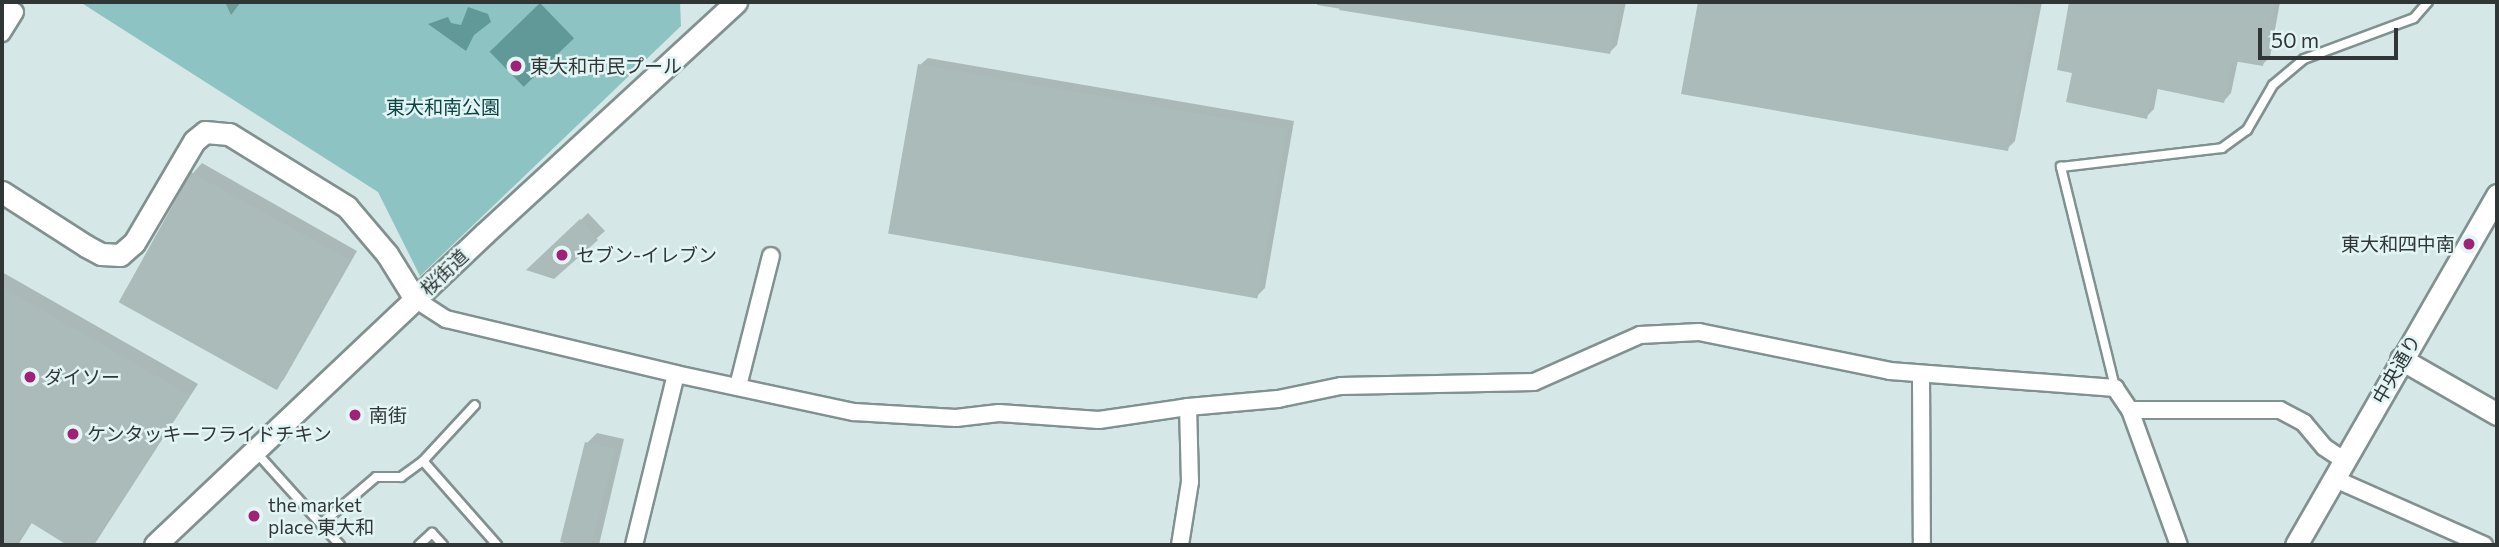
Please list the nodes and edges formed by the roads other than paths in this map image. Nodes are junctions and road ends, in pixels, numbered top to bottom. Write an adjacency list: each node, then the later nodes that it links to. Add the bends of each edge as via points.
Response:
1 (2428, 2): 13 (lane, via 2414,18 2304,59 2273,85 2247,130 2222,148 2061,167)
2 (2, 4): 4 (street, via 15,12)
3 (724, 6): 8 (street, 桜街道)
4 (2, 33)
5 (2, 192): 8 (street, via 86,246 120,256 134,243 194,141 205,132 229,134 347,207 387,254)
6 (2497, 195): 9 (street, 中央通り)
7 (771, 256): 12 (street)
8 (415, 299): 10 (street, via 446,319); 18 (street, 桜街道)
9 (2401, 359): 17 (street); 20 (street, 中央通り)
10 (676, 374): 12 (street); 28 (street)
11 (1921, 375): 13 (street); 15 (street, via 1699,332 1640,335 1534,382 1341,386 1278,399); 30 (street)
12 (738, 386): 15 (street, via 855,412 956,418 999,413 1099,420)
13 (2115, 388): 16 (street)
14 (475, 405): 19 (lane)
15 (1188, 407): 29 (street, via 1190,482)
16 (2130, 410): 20 (street, via 2280,410 2304,423); 31 (street)
17 (2497, 414)
18 (255, 452): 21 (lane); 23 (street, 桜街道)
19 (423, 461): 21 (lane, via 401,477 376,477); 27 (lane)
20 (2340, 470): 22 (street); 32 (street, 中央通り)
21 (321, 524): 24 (lane)
22 (2451, 538): 33 (street)
23 (155, 545)
24 (340, 545)
25 (419, 545): 26 (lane, via 432,533)
26 (443, 545)
27 (497, 545)
28 (634, 545)
29 (1180, 545)
30 (1923, 545)
31 (2179, 545)
32 (2296, 545)
33 (2484, 545)

